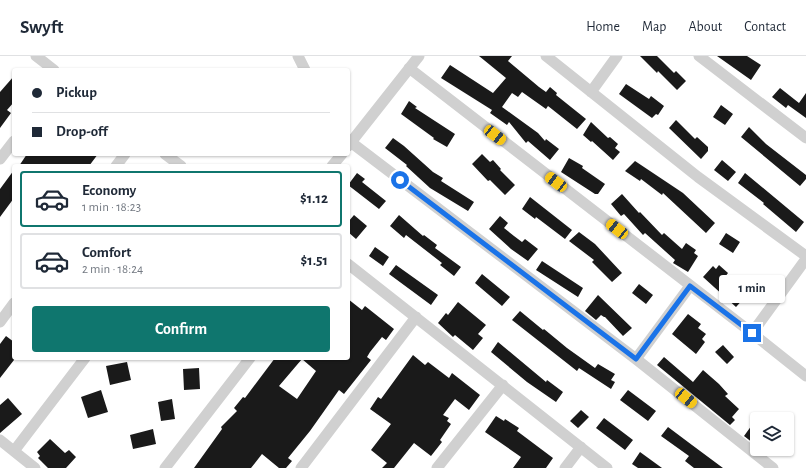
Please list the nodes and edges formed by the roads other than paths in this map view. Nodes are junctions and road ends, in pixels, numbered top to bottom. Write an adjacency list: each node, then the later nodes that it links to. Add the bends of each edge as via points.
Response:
1 (36, 56): 7 (street)
2 (298, 56): 8 (street)
3 (419, 56): 9 (street)
4 (546, 56): 10 (street)
5 (617, 56): 10 (street)
6 (699, 56): 11 (street)
7 (51, 68)
8 (304, 68)
9 (409, 68): 12 (street); 22 (street)
10 (591, 92): 20 (street)
11 (806, 138)
12 (350, 142)
13 (12, 144): 17 (street)
14 (350, 144): 27 (street)
15 (168, 156): 18 (street)
16 (340, 156): 19 (street)
17 (0, 159)
18 (178, 164)
19 (334, 164)
20 (806, 258): 26 (street)
21 (350, 266): 24 (street)
22 (690, 286): 26 (street); 27 (street)
23 (12, 306): 25 (street)
24 (416, 317): 31 (street); 37 (street)
25 (0, 322)
26 (752, 333): 30 (street)
27 (636, 359): 41 (street)
28 (84, 360): 34 (street)
29 (248, 360): 36 (street)
30 (806, 376)
31 (503, 385): 33 (street); 38 (street)
32 (0, 440): 34 (street)
33 (582, 447): 39 (street); 40 (street)
34 (14, 451): 35 (street)
35 (34, 468)
36 (165, 468)
37 (301, 468)
38 (437, 468)
39 (565, 468)
40 (607, 468)
41 (773, 468)

